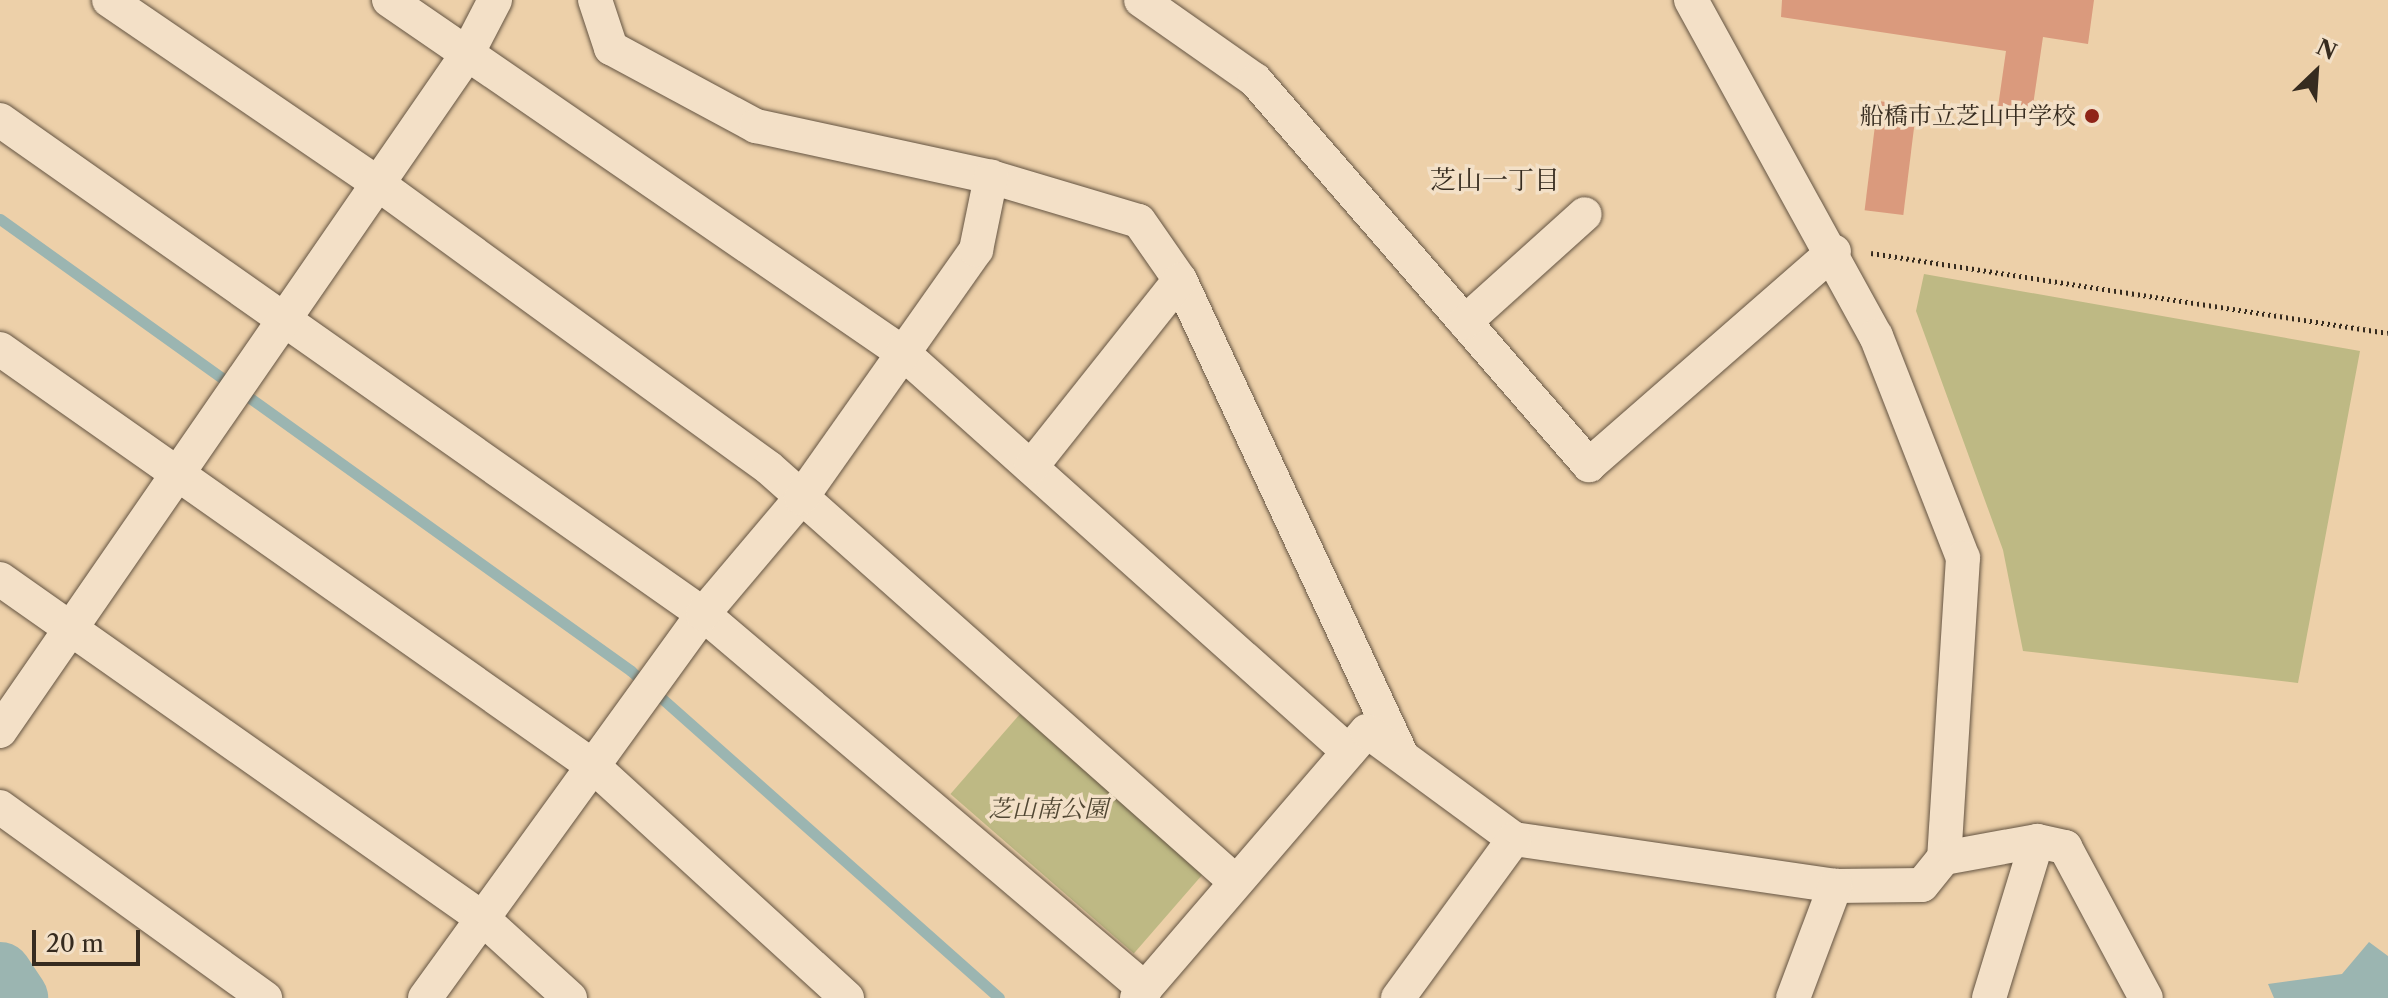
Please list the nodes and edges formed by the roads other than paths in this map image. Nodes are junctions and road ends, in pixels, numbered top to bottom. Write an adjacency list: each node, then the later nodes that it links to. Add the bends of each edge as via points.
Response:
1 (109, 0): 10 (street)
2 (389, 0): 7 (street)
3 (495, 0): 7 (street)
4 (595, 0): 9 (street, via 611,48 756,126)
5 (1141, 0): 15 (street, via 1255,80)
6 (1691, 0): 12 (street)
7 (466, 56): 10 (street); 17 (street)
8 (0, 120): 14 (street)
9 (991, 177): 13 (street, via 1139,221); 17 (street, via 976,250)
10 (374, 181): 14 (street); 20 (street)
11 (1585, 214): 15 (street)
12 (1834, 251): 15 (street, via 1589,465); 31 (street, via 1876,336 1963,558)
13 (1180, 280): 18 (street); 26 (street)
14 (281, 317): 19 (street); 22 (street)
15 (1465, 322)
16 (0, 349): 19 (street)
17 (903, 353): 18 (street); 20 (street)
18 (1031, 467): 25 (street)
19 (177, 478): 23 (street); 27 (street)
20 (801, 498): 22 (street); 32 (street)
21 (0, 579): 23 (street)
22 (703, 614): 27 (street); 35 (street)
23 (72, 628): 24 (street); 34 (street)
24 (0, 731)
25 (1349, 752): 26 (street, via 1367,731); 32 (street)
26 (1403, 758): 29 (street)
27 (593, 766): 34 (street); 39 (street)
28 (0, 807): 36 (street)
29 (1514, 839): 33 (street); 40 (street)
30 (2037, 841): 31 (street); 42 (street); 43 (street, via 2065,847)
31 (1944, 858): 33 (street, via 1922,885)
32 (1236, 882): 35 (street)
33 (1835, 886): 41 (street)
34 (482, 918): 37 (street); 38 (street)
35 (1141, 993)
36 (265, 998)
37 (425, 998)
38 (570, 998)
39 (847, 998)
40 (1398, 998)
41 (1793, 998)
42 (1989, 998)
43 (2146, 998)

